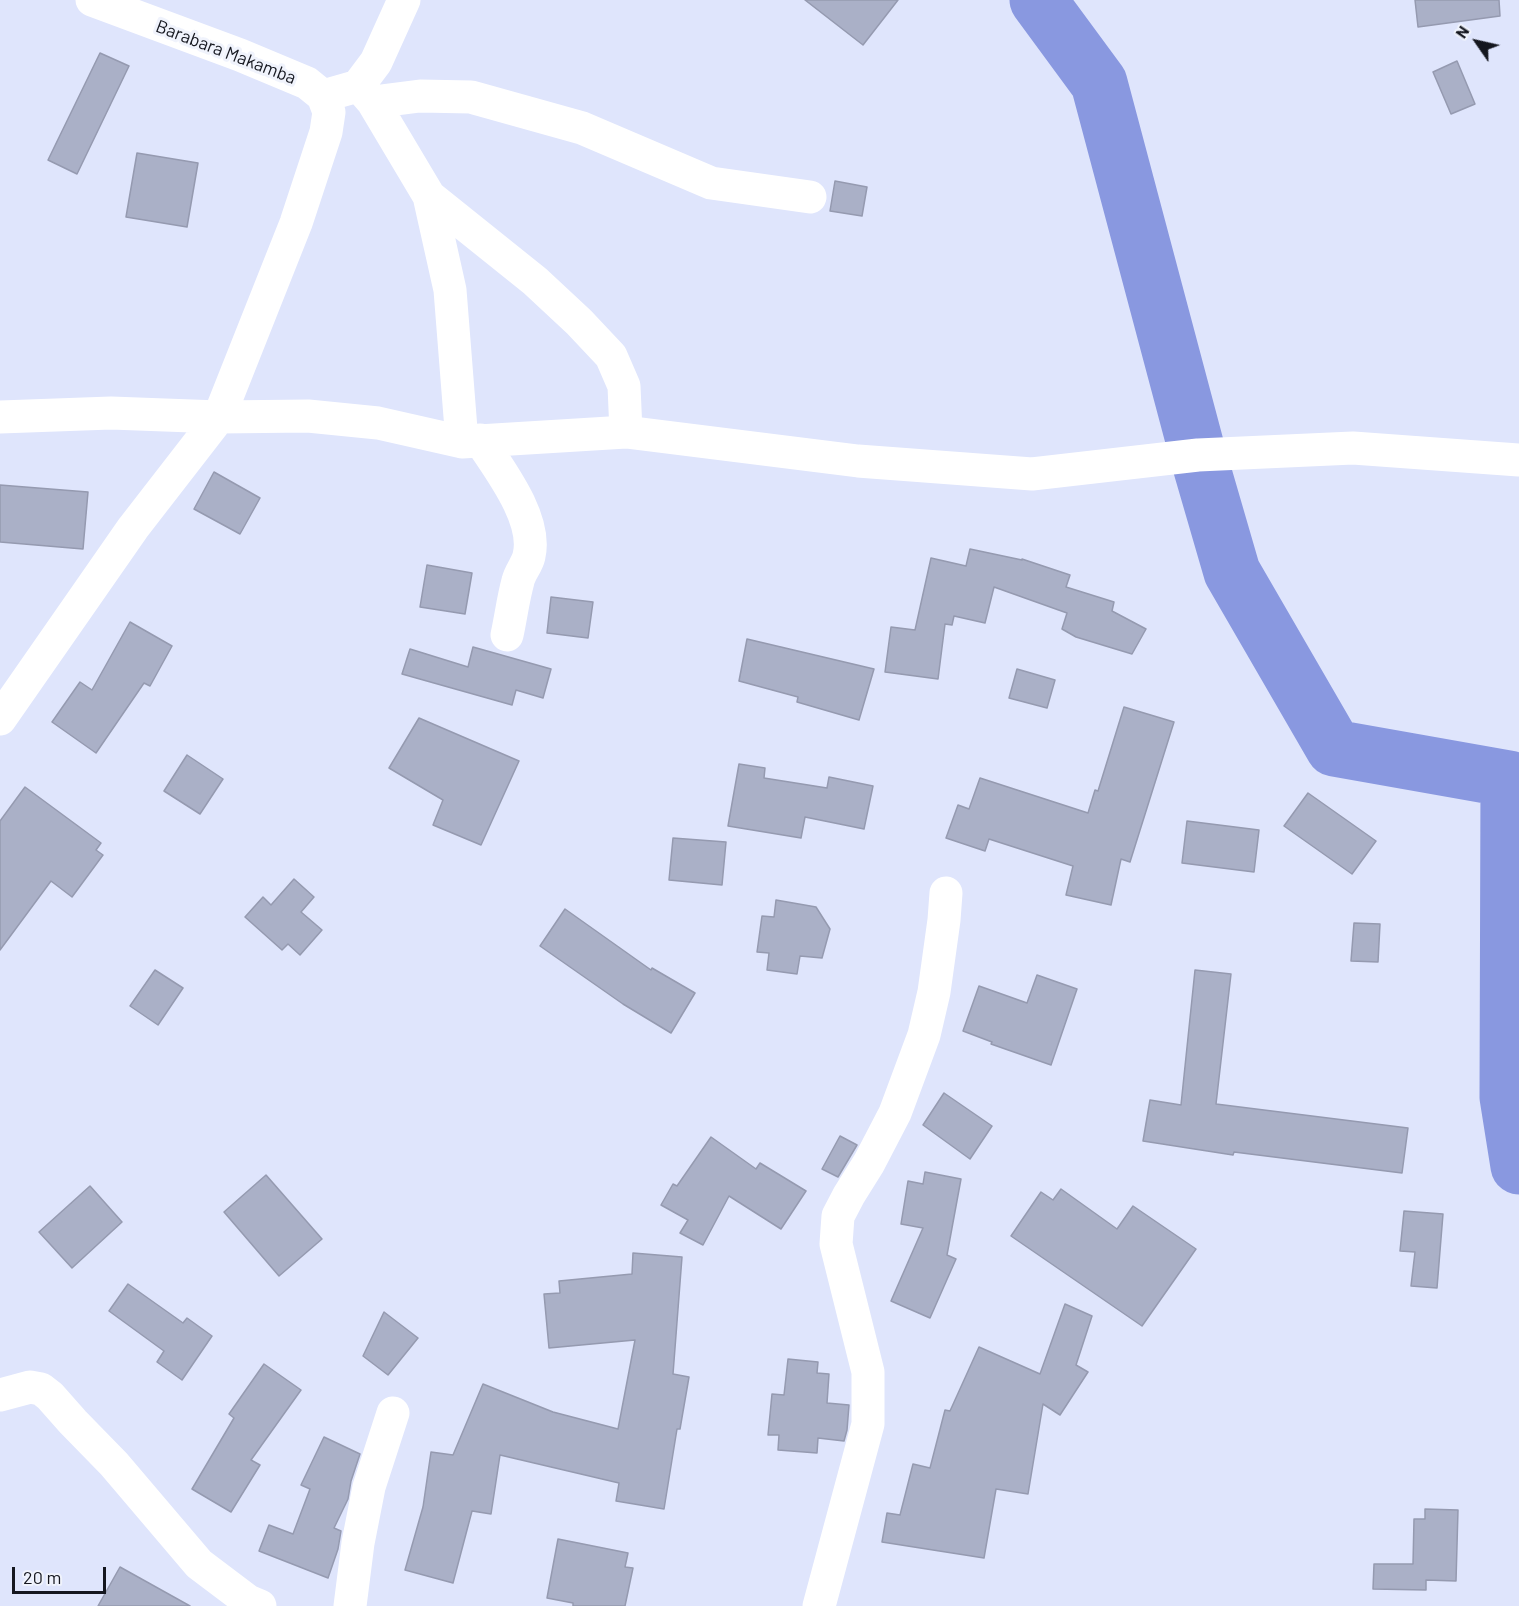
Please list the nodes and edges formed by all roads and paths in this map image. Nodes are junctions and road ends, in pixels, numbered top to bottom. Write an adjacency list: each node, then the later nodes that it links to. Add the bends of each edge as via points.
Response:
1 (92, 0): 4 (street, Barabara Makamba, via 240,55 307,83)
2 (404, 0): 3 (street)
3 (366, 94): 4 (street); 5 (street); 6 (street, via 471,97 582,128 711,183)
4 (323, 96): 8 (street, via 329,112 326,132 296,223)
5 (429, 196): 9 (street, via 535,281 611,356 624,386); 10 (street, via 450,290)
6 (810, 197)
7 (0, 417): 8 (street, via 111,413)
8 (219, 417): 10 (street, via 308,416 378,423); 13 (street, via 133,528)
9 (626, 432): 10 (street); 11 (street, via 858,461 1032,474 1198,455 1353,448)
10 (471, 441): 12 (street, via 505,479 529,531 530,555 518,579)
11 (1519, 460)
12 (507, 635)
13 (0, 719)
14 (946, 892): 19 (street, via 934,993 921,1045 895,1113 838,1216 836,1244 868,1372 868,1424)
15 (0, 1395): 17 (street, via 30,1388 41,1389 50,1396 199,1564)
16 (393, 1413): 18 (street, via 369,1487)
17 (260, 1606)
18 (350, 1606)
19 (819, 1606)

